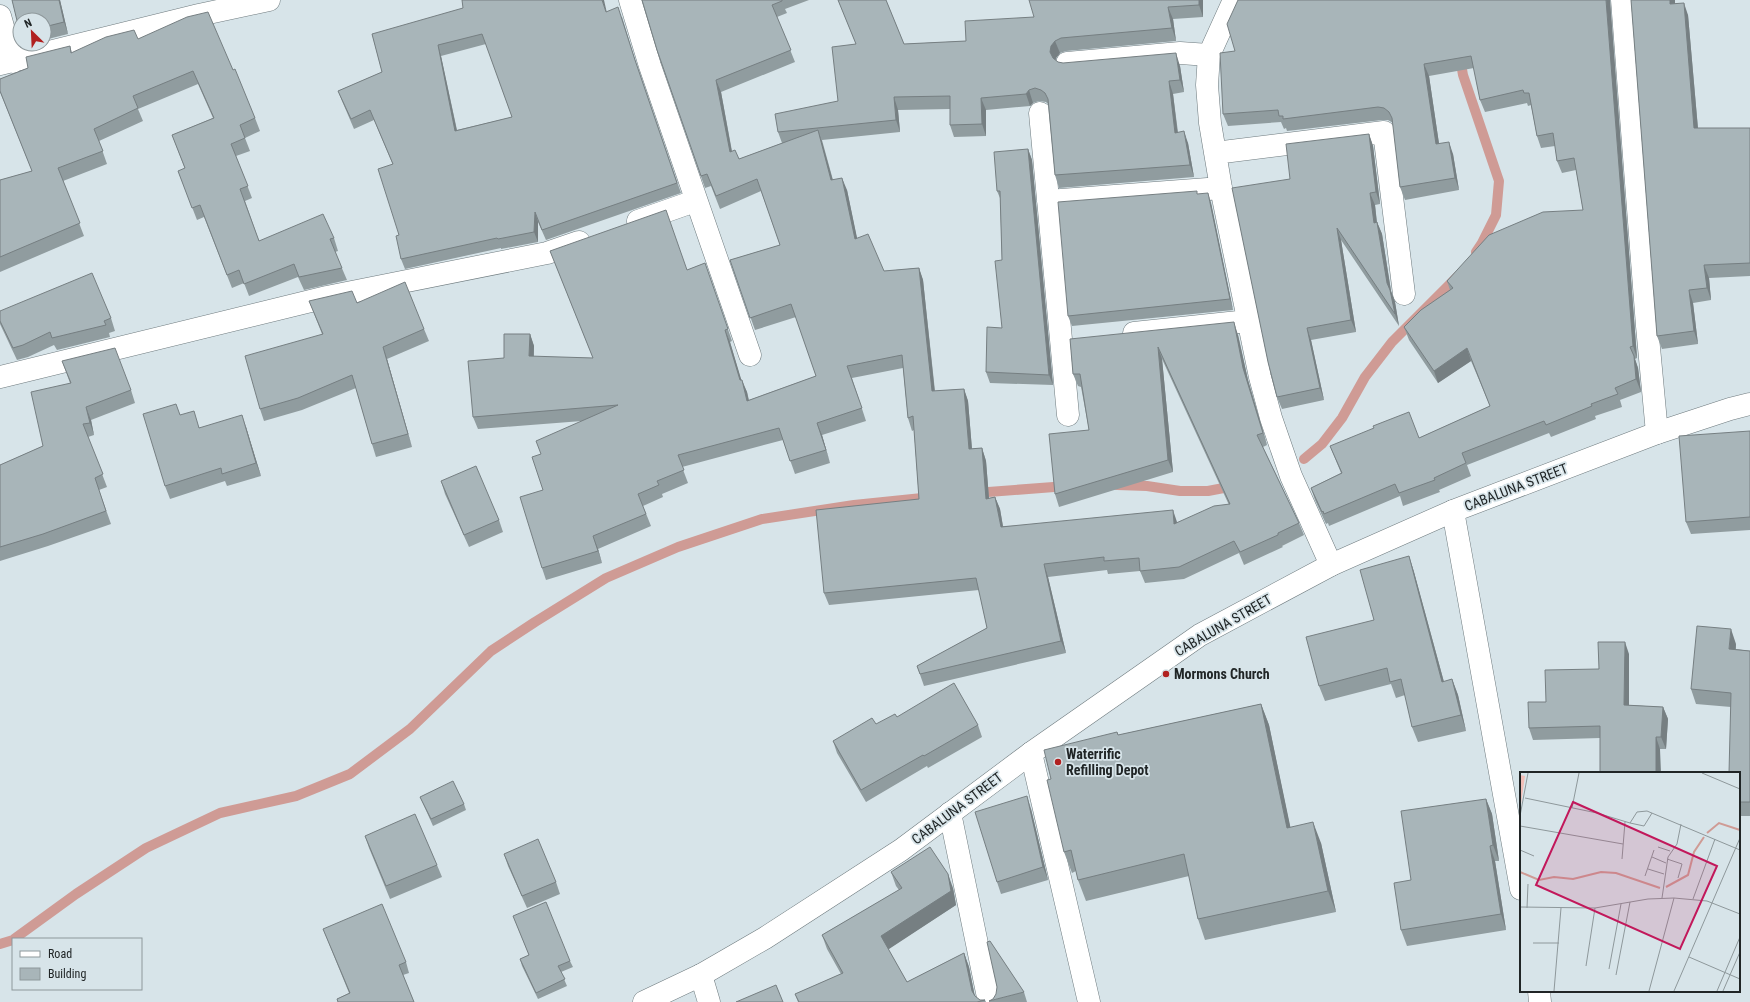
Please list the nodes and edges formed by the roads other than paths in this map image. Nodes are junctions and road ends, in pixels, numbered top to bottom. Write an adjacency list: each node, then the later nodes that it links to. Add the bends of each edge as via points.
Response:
1 (269, 0): 7 (street, via 199,14)
2 (630, 0): 12 (street)
3 (1234, 0): 6 (street)
4 (1622, 0): 25 (street)
5 (0, 16): 7 (street)
6 (1210, 55): 8 (street, via 1180,52); 10 (street, via 1207,84)
7 (7, 63)
8 (1067, 63)
9 (1040, 113): 13 (street)
10 (1215, 153): 11 (street); 16 (street, via 1384,132)
11 (1221, 188): 13 (street); 17 (street)
12 (695, 201): 14 (street); 21 (street)
13 (1048, 201): 20 (street)
14 (621, 227)
15 (599, 235): 22 (street, via 547,253 327,297)
16 (1404, 294)
17 (1248, 321): 18 (street); 27 (street, via 1260,377 1276,432 1291,476)
18 (1116, 334)
19 (1084, 338): 20 (street)
20 (1061, 340): 24 (street)
21 (750, 355)
22 (0, 377)
23 (1750, 404): 25 (street, CABALUNA STREET, via 1730,408)
24 (1068, 415)
25 (1657, 433): 26 (street, CABALUNA STREET)
26 (1454, 511): 27 (street, CABALUNA STREET); 30 (street)
27 (1331, 565): 28 (street, CABALUNA STREET, via 1200,635)
28 (1031, 752): 29 (street, CABALUNA STREET); 36 (street)
29 (950, 813): 31 (street, CABALUNA STREET, via 901,850 765,938); 35 (street)
30 (1520, 883)
31 (701, 975): 33 (street, CABALUNA STREET); 34 (street)
32 (1539, 992): 37 (street)
33 (644, 1002)
34 (709, 1002)
35 (989, 1002)
36 (1089, 1002)
37 (1540, 1002)

